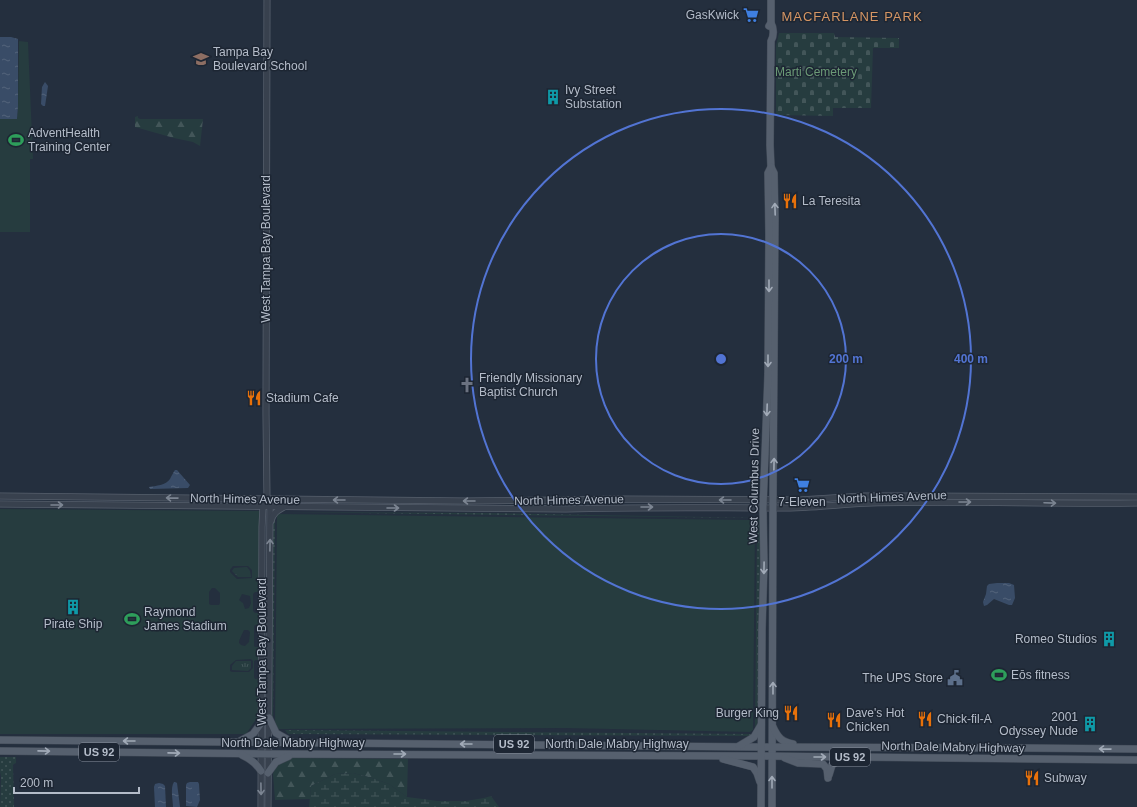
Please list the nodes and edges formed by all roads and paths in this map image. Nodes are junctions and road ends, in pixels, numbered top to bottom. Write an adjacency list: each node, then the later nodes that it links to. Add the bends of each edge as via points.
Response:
1 (267, 0): 7 (street, West Tampa Bay Boulevard)
2 (771, 0): 3 (main road, West Columbus Drive, via 771,22 768,27 771,41)
3 (771, 167): 14 (main road, West Columbus Drive, one-way to 14, via 768,173 768,368); 15 (main road, West Columbus Drive, one-way to 3, via 776,218 774,173)
4 (0, 496): 7 (street, North Himes Avenue, one-way to 4)
5 (909, 496): 6 (street, North Himes Avenue); 11 (street, via 902,501); 15 (street, North Himes Avenue, via 872,496)
6 (941, 496): 9 (street, North Himes Avenue); 12 (street, via 912,500)
7 (267, 498): 10 (street, North Himes Avenue, one-way to 7); 17 (street, West Tampa Bay Boulevard); 18 (street, West Tampa Bay Boulevard)
8 (1137, 498): 9 (street)
9 (1124, 500): 12 (street, North Himes Avenue, one-way to 9, via 1077,504); 16 (street, North Himes Avenue)
10 (486, 501): 14 (street, North Himes Avenue, one-way to 10, via 617,499); 20 (street)
11 (870, 503): 12 (street, North Himes Avenue); 15 (street, North Himes Avenue, via 817,507)
12 (910, 503)
13 (0, 504): 17 (street, North Himes Avenue, one-way to 17)
14 (764, 504): 15 (street, North Himes Avenue); 20 (street, North Himes Avenue, one-way to 14, via 566,509); 26 (main road, West Columbus Drive, one-way to 26)
15 (773, 504): 27 (main road, West Columbus Drive)
16 (1137, 504)
17 (263, 506): 18 (street, North Himes Avenue); 22 (street, West Tampa Bay Boulevard)
18 (270, 507): 19 (street, North Himes Avenue); 21 (street, West Tampa Bay Boulevard)
19 (284, 507): 20 (street, North Himes Avenue, one-way to 20); 21 (street, via 273,515)
20 (486, 508)
21 (270, 527): 23 (street, West Tampa Bay Boulevard, one-way to 21)
22 (262, 558): 23 (street); 24 (street, West Tampa Bay Boulevard)
23 (270, 558): 25 (street, West Tampa Bay Boulevard)
24 (262, 623): 25 (street); 28 (street, West Tampa Bay Boulevard)
25 (269, 623): 29 (street, West Tampa Bay Boulevard)
26 (762, 629): 27 (main road); 34 (main road, West Columbus Drive)
27 (773, 629): 35 (main road, West Columbus Drive, one-way to 27)
28 (262, 668): 29 (street); 30 (street, West Tampa Bay Boulevard)
29 (270, 668): 31 (street, West Tampa Bay Boulevard)
30 (262, 682): 31 (street); 33 (street, West Tampa Bay Boulevard)
31 (269, 682): 32 (street, West Tampa Bay Boulevard)
32 (269, 718): 38 (street, West Tampa Bay Boulevard); 39 (main road, via 276,733)
33 (262, 722): 37 (main road, via 253,734); 38 (street, West Tampa Bay Boulevard)
34 (762, 724): 41 (main road, via 754,737); 42 (main road, West Columbus Drive)
35 (773, 727): 43 (main road, West Columbus Drive); 44 (main road, via 785,742)
36 (3, 740): 37 (main road, North Dale Mabry Highway / US 92, one-way to 36); 51 (main road)
37 (238, 742): 38 (main road, North Dale Mabry Highway / US 92)
38 (265, 742): 39 (main road, North Dale Mabry Highway / US 92); 53 (street, West Tampa Bay Boulevard)
39 (294, 742): 40 (main road, North Dale Mabry Highway / US 92, one-way to 39)
40 (484, 744): 41 (main road, North Dale Mabry Highway / US 92); 55 (main road)
41 (737, 747): 42 (main road, North Dale Mabry Highway / US 92)
42 (762, 747): 43 (main road, North Dale Mabry Highway / US 92); 57 (main road, West Columbus Drive)
43 (773, 747): 44 (main road, US 92); 58 (main road, West Columbus Drive)
44 (812, 747): 45 (main road, North Dale Mabry Highway / US 92)
45 (914, 748): 46 (main road, North Dale Mabry Highway / US 92); 61 (main road)
46 (958, 748): 47 (main road, North Dale Mabry Highway / US 92); 62 (main road)
47 (1024, 748): 48 (main road, North Dale Mabry Highway / US 92); 63 (main road, via 1019,755)
48 (1063, 748): 49 (main road, North Dale Mabry Highway / US 92, one-way to 48); 64 (main road)
49 (1123, 749): 50 (main road, North Dale Mabry Highway / US 92); 65 (main road, via 1118,755)
50 (1137, 750): 66 (main road)
51 (3, 751): 52 (main road, North Dale Mabry Highway / US 92, one-way to 52)
52 (238, 754): 53 (main road, North Dale Mabry Highway / US 92); 68 (main road, via 253,761)
53 (265, 754): 54 (main road, North Dale Mabry Highway / US 92); 68 (street, West Tampa Bay Boulevard)
54 (296, 754): 55 (main road, North Dale Mabry Highway / US 92, one-way to 55); 68 (main road, via 276,762)
55 (484, 754): 56 (main road, North Dale Mabry Highway / US 92)
56 (711, 756): 57 (main road, North Dale Mabry Highway / US 92); 69 (main road, via 753,767)
57 (762, 756): 58 (main road, North Dale Mabry Highway / US 92); 69 (main road, West Columbus Drive)
58 (773, 756): 59 (main road, North Dale Mabry Highway / US 92); 73 (main road, West Columbus Drive, one-way to 58)
59 (781, 756): 60 (main road, North Dale Mabry Highway / US 92, one-way to 60); 60 (main road, via 798,763 823,764 828,778 832,765)
60 (845, 757): 61 (main road, North Dale Mabry Highway / US 92)
61 (882, 757): 62 (main road, North Dale Mabry Highway / US 92)
62 (958, 758): 63 (main road, North Dale Mabry Highway / US 92)
63 (1010, 758): 64 (main road, North Dale Mabry Highway / US 92)
64 (1047, 759): 65 (main road, North Dale Mabry Highway / US 92)
65 (1108, 759): 66 (main road, North Dale Mabry Highway / US 92)
66 (1122, 759): 67 (main road, North Dale Mabry Highway / US 92)
67 (1137, 760)
68 (265, 772): 70 (street, West Tampa Bay Boulevard, one-way to 70); 71 (street, West Tampa Bay Boulevard)
69 (761, 790): 72 (main road, West Columbus Drive)
70 (261, 807)
71 (268, 807)
72 (761, 807)
73 (772, 807)

